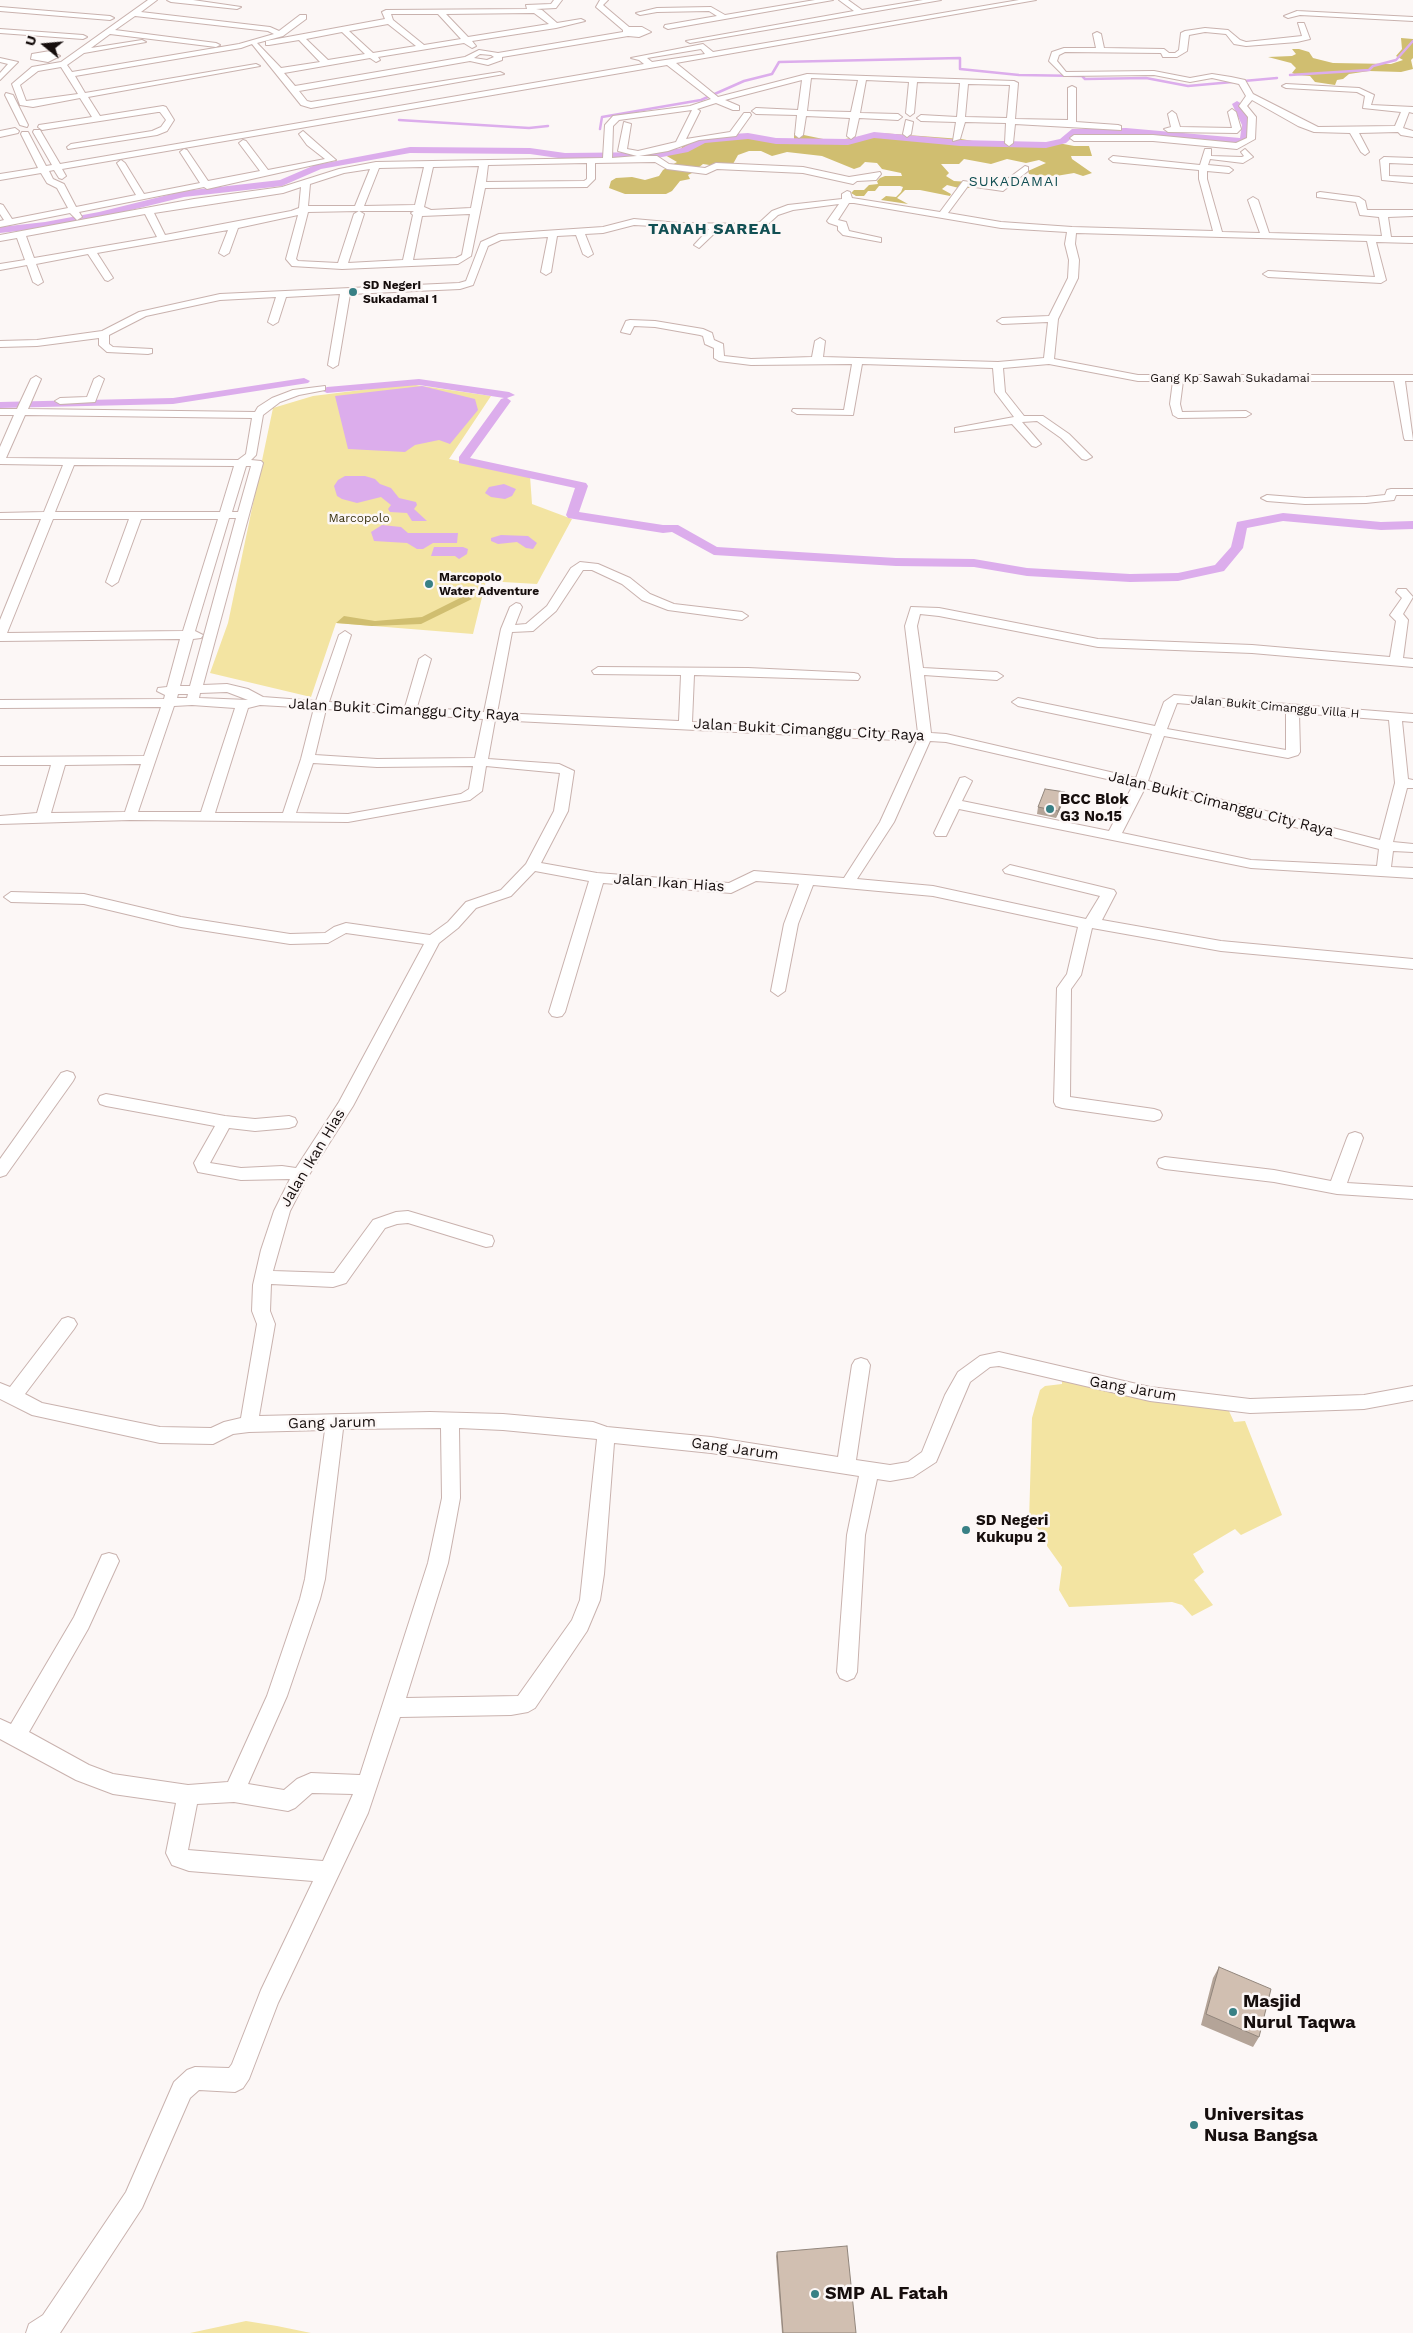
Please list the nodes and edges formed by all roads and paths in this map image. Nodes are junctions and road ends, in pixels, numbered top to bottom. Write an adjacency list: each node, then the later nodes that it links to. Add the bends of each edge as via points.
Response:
1 (24, 0): 19 (street)
2 (153, 0): 23 (street)
3 (170, 0): 16 (street)
4 (558, 0): 14 (street, via 550,7)
5 (604, 0): 37 (street, via 599,5)
6 (655, 0): 13 (street, via 653,5)
7 (829, 0): 26 (street)
8 (843, 0): 22 (street)
9 (937, 0): 22 (street)
10 (979, 0): 47 (street)
11 (1032, 0): 58 (street)
12 (395, 3): 18 (street)
13 (698, 3): 15 (street)
14 (510, 4): 17 (street)
15 (722, 5)
16 (237, 7)
17 (488, 7): 18 (street); 32 (street, via 536,12); 40 (street)
18 (437, 8): 29 (street, via 388,12); 45 (street)
19 (4, 9): 27 (street)
20 (118, 12): 27 (street)
21 (640, 12): 26 (street, via 711,8)
22 (861, 13): 38 (street)
23 (134, 14): 36 (street); 41 (street, via 270,29)
24 (1288, 16): 28 (street, via 1296,15 1295,11)
25 (303, 17): 41 (street)
26 (723, 17): 33 (street); 38 (street)
27 (110, 18): 39 (street)
28 (1413, 19)
29 (390, 21): 34 (street); 49 (street)
30 (581, 21): 32 (street)
31 (1301, 25): 51 (street, via 1307,36 1297,40 1246,44 1237,42 1228,32 1205,30 1185,33 1183,52 1177,55)
32 (556, 26): 40 (street)
33 (668, 27)
34 (342, 29): 43 (street); 60 (street)
35 (0, 31): 39 (street)
36 (108, 32): 44 (street); 52 (street)
37 (632, 32): 54 (street, via 646,30 651,38); 55 (street); 57 (street)
38 (744, 32): 46 (street)
39 (89, 33): 62 (street, via 54,58)
40 (512, 33): 45 (street)
41 (280, 34): 59 (street, via 245,43)
42 (1098, 34): 50 (street)
43 (300, 37): 67 (street); 71 (street, via 255,45)
44 (164, 39): 48 (street); 52 (street)
45 (467, 40): 49 (street); 53 (street)
46 (680, 43)
47 (703, 46): 54 (street); 58 (street)
48 (225, 48): 59 (street); 75 (street)
49 (422, 48): 60 (street)
50 (1101, 50): 51 (street); 73 (street, via 1058,52 1053,61 1062,73)
51 (1127, 50): 73 (street)
52 (82, 51): 69 (street)
53 (479, 52): 57 (street); 64 (street)
54 (670, 52): 55 (street)
55 (660, 54): 61 (street)
56 (0, 55): 62 (street)
57 (498, 55): 68 (street)
58 (711, 55): 65 (street)
59 (248, 56): 74 (street); 86 (street)
60 (371, 56): 67 (street); 72 (street)
61 (640, 57): 70 (street); 106 (street, via 306,114)
62 (35, 58): 105 (street, via 5,86)
63 (0, 60): 77 (street, via 14,62)
64 (470, 60): 68 (street); 72 (street)
65 (680, 61): 66 (street); 89 (street)
66 (670, 62): 70 (street); 89 (street)
67 (326, 63): 71 (street)
68 (488, 63): 85 (street, via 500,74)
69 (63, 64): 75 (street); 86 (street, via 35,69 16,84 23,103)
70 (650, 65): 106 (street)
71 (279, 71): 84 (street)
72 (390, 73): 84 (street); 85 (street)
73 (1127, 73): 87 (street, via 1154,73 1190,80 1212,76 1231,79 1242,82)
74 (264, 74)
75 (69, 75): 86 (street)
76 (807, 76): 78 (street); 83 (street); 94 (street)
77 (0, 78)
78 (862, 78): 79 (street); 96 (street)
79 (913, 80): 80 (street); 99 (street)
80 (964, 82): 101 (street); 102 (street, via 1014,83)
81 (1286, 86): 91 (street, via 1359,90 1370,95 1366,106 1369,108)
82 (1072, 88): 103 (street)
83 (752, 89): 88 (street); 89 (street)
84 (294, 90): 85 (street, via 304,103 311,106)
85 (405, 90)
86 (82, 96): 100 (street)
87 (1250, 96): 110 (street, via 1308,127); 125 (street, via 1243,106 1252,117)
88 (748, 98)
89 (721, 99): 90 (street); 130 (street, via 691,108 616,118 609,125)
90 (739, 107): 93 (street); 98 (street, via 734,111)
91 (1409, 110): 107 (street)
92 (696, 111): 124 (street)
93 (756, 111): 94 (street); 98 (street)
94 (801, 112): 96 (street); 118 (street)
95 (1232, 112): 108 (street, via 1237,129 1234,131)
96 (855, 114): 99 (street); 119 (street)
97 (1172, 114): 108 (street)
98 (747, 115): 124 (street, via 733,134 698,138)
99 (909, 117): 101 (street, via 918,114 921,118); 115 (street)
100 (97, 118): 109 (street); 126 (street, via 160,109 170,120 164,129 154,133)
101 (961, 119): 102 (street); 121 (street)
102 (1011, 120): 103 (street); 123 (street)
103 (1072, 122): 108 (street, via 1078,125)
104 (627, 124): 124 (street, via 624,152 638,154)
105 (24, 125): 109 (street, via 34,124); 111 (street)
106 (284, 128): 140 (street)
107 (1399, 128): 110 (street); 116 (street, via 1404,133)
108 (1176, 129)
109 (39, 130): 113 (street); 129 (street)
110 (1353, 130): 128 (street)
111 (15, 131): 112 (street); 113 (street)
112 (0, 134)
113 (25, 134): 132 (street)
114 (303, 134): 145 (street, via 332,160)
115 (907, 134)
116 (1413, 134)
117 (170, 136): 129 (street)
118 (799, 136)
119 (851, 136)
120 (1074, 138): 125 (street, via 1153,138)
121 (956, 139)
122 (243, 142): 145 (street)
123 (1009, 143)
124 (679, 145)
125 (1247, 145): 141 (street, via 1249,157 1243,160 1207,154)
126 (71, 147)
127 (184, 152): 153 (street)
128 (1365, 152)
129 (52, 156): 132 (street); 140 (street)
130 (607, 157): 133 (street); 134 (street); 147 (street, via 657,159 667,166 706,171 716,166)
131 (1113, 159): 141 (street)
132 (33, 160): 142 (street)
133 (591, 160): 136 (street); 151 (street, via 587,184)
134 (625, 160)
135 (1413, 161): 149 (street, via 1384,160 1385,178)
136 (484, 162): 138 (street); 151 (street)
137 (121, 163): 155 (street)
138 (429, 164): 139 (street); 161 (street)
139 (376, 165): 150 (street, via 330,174); 160 (street)
140 (58, 167): 142 (street); 152 (street, via 63,178)
141 (1203, 168): 144 (street); 174 (street, via 1203,180)
142 (43, 169): 148 (street); 152 (street, via 50,180)
143 (1026, 169): 166 (street, via 1000,188 966,182)
144 (1229, 170)
145 (267, 174): 153 (street)
146 (877, 174): 147 (street, via 873,178)
147 (853, 176): 156 (street)
148 (0, 177)
149 (1413, 180)
150 (306, 184): 159 (street); 163 (street)
151 (481, 185): 162 (street)
152 (61, 186): 167 (street)
153 (207, 186): 155 (street)
154 (1320, 195): 165 (street, via 1356,199 1360,201 1363,213)
155 (142, 198): 167 (street)
156 (847, 200): 166 (street, via 869,201); 170 (street, via 791,206 759,226); 180 (street, via 832,221 843,223 846,233)
157 (1253, 200): 175 (street)
158 (0, 207): 168 (street)
159 (148, 211): 167 (street); 178 (street)
160 (359, 211): 161 (street); 163 (street); 189 (street)
161 (422, 211): 162 (street); 188 (street)
162 (476, 211): 188 (street, via 463,259)
163 (300, 212): 169 (street); 189 (street, via 292,262)
164 (1413, 213): 165 (street)
165 (1383, 214): 181 (street)
166 (942, 216): 171 (street, via 1001,225)
167 (78, 218): 168 (street); 176 (street)
168 (5, 223)
169 (234, 226): 178 (street); 185 (street)
170 (716, 226): 172 (street, via 634,222); 183 (street)
171 (1072, 230): 174 (street); 199 (street, via 1073,278)
172 (580, 232): 173 (street); 186 (street)
173 (553, 234): 191 (street); 196 (street, via 488,240 471,280 466,284)
174 (1218, 234): 175 (street)
175 (1265, 235): 179 (street)
176 (21, 236): 177 (street); 187 (street)
177 (0, 238)
178 (162, 238): 184 (street)
179 (1371, 239): 181 (street); 192 (street, via 1381,280)
180 (878, 240)
181 (1387, 240): 182 (street)
182 (1413, 240)
183 (699, 245)
184 (91, 251): 187 (street); 193 (street)
185 (224, 253)
186 (588, 254)
187 (29, 262): 190 (street); 194 (street)
188 (407, 264): 189 (street)
189 (342, 266)
190 (0, 267)
191 (546, 272)
192 (1268, 274)
193 (108, 278)
194 (38, 282)
195 (211, 285): 198 (street)
196 (346, 291): 197 (street); 210 (street)
197 (279, 294): 198 (street); 201 (street)
198 (202, 299): 203 (street, via 137,316)
199 (1052, 319): 200 (street); 208 (street)
200 (1002, 321)
201 (271, 322)
202 (626, 332): 207 (street, via 630,323 703,332 708,335 709,342 719,347 719,358 752,362)
203 (104, 334): 205 (street, via 37,343); 206 (street, via 104,345 111,350)
204 (820, 341): 207 (street)
205 (0, 344)
206 (148, 351)
207 (818, 360): 209 (street)
208 (1049, 361): 211 (street); 217 (street, Gang Kp Sawah Sukadamai, via 1090,367 1104,373)
209 (857, 362): 211 (street); 223 (street, via 849,413)
210 (334, 365)
211 (998, 365): 227 (street, via 1000,392)
212 (100, 378): 221 (street, via 92,400)
213 (1216, 378): 214 (street, Gang Kp Sawah Sukadamai); 217 (street, Gang Kp Sawah Sukadamai); 219 (street)
214 (1399, 378): 215 (street, Gang Kp Sawah Sukadamai); 229 (street)
215 (1413, 378)
216 (36, 379): 222 (street)
217 (1178, 380): 225 (street, via 1175,404 1178,415)
218 (321, 388): 226 (street, via 276,400)
219 (1219, 392)
220 (0, 401): 222 (street)
221 (53, 401)
222 (26, 405): 224 (street); 226 (street); 232 (street)
223 (797, 411)
224 (0, 412)
225 (1246, 414)
226 (258, 415): 234 (street)
227 (1017, 419): 228 (street); 230 (street); 233 (street, via 1039,418 1065,436)
228 (959, 430)
229 (1409, 438)
230 (1036, 444)
231 (224, 454): 232 (street)
232 (1, 456): 235 (street)
233 (1086, 457)
234 (254, 459): 236 (street); 240 (street)
235 (68, 466): 236 (street); 237 (street); 243 (street)
236 (240, 468): 241 (street)
237 (0, 470)
238 (1413, 492): 239 (street, via 1391,492 1390,498 1366,500)
239 (1267, 498)
240 (244, 514): 241 (street); 252 (street)
241 (226, 515): 244 (street); 251 (street)
242 (0, 516): 243 (street)
243 (49, 516): 244 (street); 248 (street)
244 (136, 516): 245 (street)
245 (112, 582)
246 (1402, 592): 256 (street, via 1408,598 1396,615 1402,620)
247 (516, 607): 250 (street)
248 (5, 610): 253 (street)
249 (742, 616): 250 (street, via 672,607 646,597 626,581 594,567 580,566 552,608 529,628)
250 (507, 628): 273 (street)
251 (188, 635): 252 (street); 253 (street); 265 (street)
252 (209, 635): 264 (street)
253 (0, 636)
254 (345, 636): 270 (street)
255 (424, 659): 272 (street)
256 (1396, 661): 257 (street); 259 (street, via 1252,649 1098,643 915,610 911,626)
257 (1413, 663)
258 (688, 671): 260 (street); 262 (street); 276 (street)
259 (918, 671): 261 (street); 278 (street)
260 (598, 672)
261 (997, 676)
262 (854, 677)
263 (0, 695): 265 (street)
264 (194, 695): 265 (street); 266 (street, via 227,688); 269 (street, Jalan Bukit Cimanggu City Raya)
265 (171, 696): 268 (street); 280 (street)
266 (260, 701): 269 (street, Jalan Bukit Cimanggu City Raya); 270 (street, Jalan Bukit Cimanggu City Raya)
267 (1018, 702): 277 (street)
268 (0, 704)
269 (242, 704): 290 (street)
270 (321, 705): 272 (street, Jalan Bukit Cimanggu City Raya); 279 (street)
271 (1292, 709): 274 (street, Jalan Bukit Cimanggu Villa H); 277 (street, Jalan Bukit Cimanggu Villa H, via 1174,699); 277 (street, via 1293,752 1288,754)
272 (410, 710): 273 (street, Jalan Bukit Cimanggu City Raya)
273 (490, 716): 276 (street, Jalan Bukit Cimanggu City Raya); 283 (street)
274 (1394, 717): 275 (street, Jalan Bukit Cimanggu Villa H); 286 (street)
275 (1413, 718)
276 (685, 724): 278 (street, Jalan Bukit Cimanggu City Raya)
277 (1159, 731): 285 (street)
278 (924, 737): 285 (street, Jalan Bukit Cimanggu City Raya, via 969,742); 303 (street, via 887,822)
279 (308, 759): 283 (street); 291 (street)
280 (150, 760): 282 (street); 289 (street)
281 (0, 761): 282 (street)
282 (59, 761): 288 (street)
283 (481, 762): 291 (street, via 475,791 466,798 348,818); 297 (street, via 567,771 561,811)
284 (965, 781): 287 (street)
285 (1141, 783): 294 (street); 295 (street, Jalan Bukit Cimanggu City Raya)
286 (1408, 783): 295 (street)
287 (955, 804): 293 (street); 294 (street)
288 (43, 816): 289 (street); 292 (street)
289 (130, 816): 290 (street)
290 (207, 816): 291 (street)
291 (288, 817)
292 (0, 820)
293 (942, 833)
294 (1113, 837): 299 (street, via 1251,864)
295 (1385, 846): 296 (street, Jalan Bukit Cimanggu City Raya); 299 (street)
296 (1413, 848)
297 (532, 866): 301 (street, Jalan Ikan Hias); 306 (street, via 506,893 471,905 454,926)
298 (1010, 870): 305 (street, via 1109,893)
299 (1384, 871): 300 (street)
300 (1413, 873)
301 (597, 878): 302 (street, Jalan Ikan Hias, via 731,888 754,876); 309 (street)
302 (807, 882): 303 (street, Jalan Ikan Hias); 308 (street, via 791,924)
303 (848, 883): 305 (street, via 933,891)
304 (11, 897): 306 (street, via 84,898 181,922 290,939 328,938 346,928)
305 (1089, 924): 307 (street, via 1231,948); 312 (street, via 1074,976 1064,988 1062,1102)
306 (433, 940): 318 (street, Jalan Ikan Hias, via 374,1055)
307 (1413, 964)
308 (778, 990)
309 (557, 1012)
310 (67, 1077): 317 (street)
311 (106, 1100): 313 (street)
312 (1154, 1116)
313 (224, 1122): 314 (street, via 255,1126); 318 (street, via 202,1163 204,1168 241,1174 282,1172)
314 (289, 1122)
315 (1355, 1138): 319 (street)
316 (1165, 1163): 319 (street, via 1274,1176)
317 (0, 1171)
318 (300, 1175): 322 (street, Jalan Ikan Hias, via 276,1226)
319 (1337, 1188): 320 (street)
320 (1413, 1193)
321 (486, 1241): 322 (street, via 408,1218 396,1218 379,1224 340,1278)
322 (264, 1276): 329 (street, Jalan Ikan Hias, via 261,1311 266,1324)
323 (68, 1324): 325 (street)
324 (861, 1365): 331 (street)
325 (7, 1393): 329 (street, Gang Jarum, via 38,1410 160,1435 213,1436 230,1427)
326 (1413, 1393): 332 (street, Gang Jarum, via 1364,1402 1250,1406 1150,1394 999,1359 986,1361 964,1377 929,1457 913,1469 901,1472)
327 (450, 1422): 328 (street, Gang Jarum); 330 (street, Gang Jarum, via 593,1430); 335 (street, via 451,1498 447,1520 435,1572)
328 (335, 1423): 329 (street, Gang Jarum); 338 (street, via 310,1599 277,1696)
329 (249, 1424)
330 (606, 1435): 331 (street, Gang Jarum, via 727,1447); 335 (street, via 590,1600 580,1625 528,1701 511,1706)
331 (846, 1466): 332 (street, Gang Jarum)
332 (869, 1471): 334 (street, via 856,1536)
333 (109, 1561): 336 (street, via 78,1630)
334 (847, 1672)
335 (393, 1708): 337 (street)
336 (8, 1732): 339 (street, via 83,1773 106,1781)
337 (368, 1785): 338 (street, via 311,1783 288,1801); 340 (street)
338 (234, 1792): 339 (street)
339 (188, 1795): 340 (street, via 178,1853 180,1858)
340 (328, 1872): 341 (street)
341 (269, 1998): 342 (street)
342 (241, 2071): 343 (street, via 235,2080 195,2078 182,2090 134,2200 52,2324)
343 (38, 2333)

